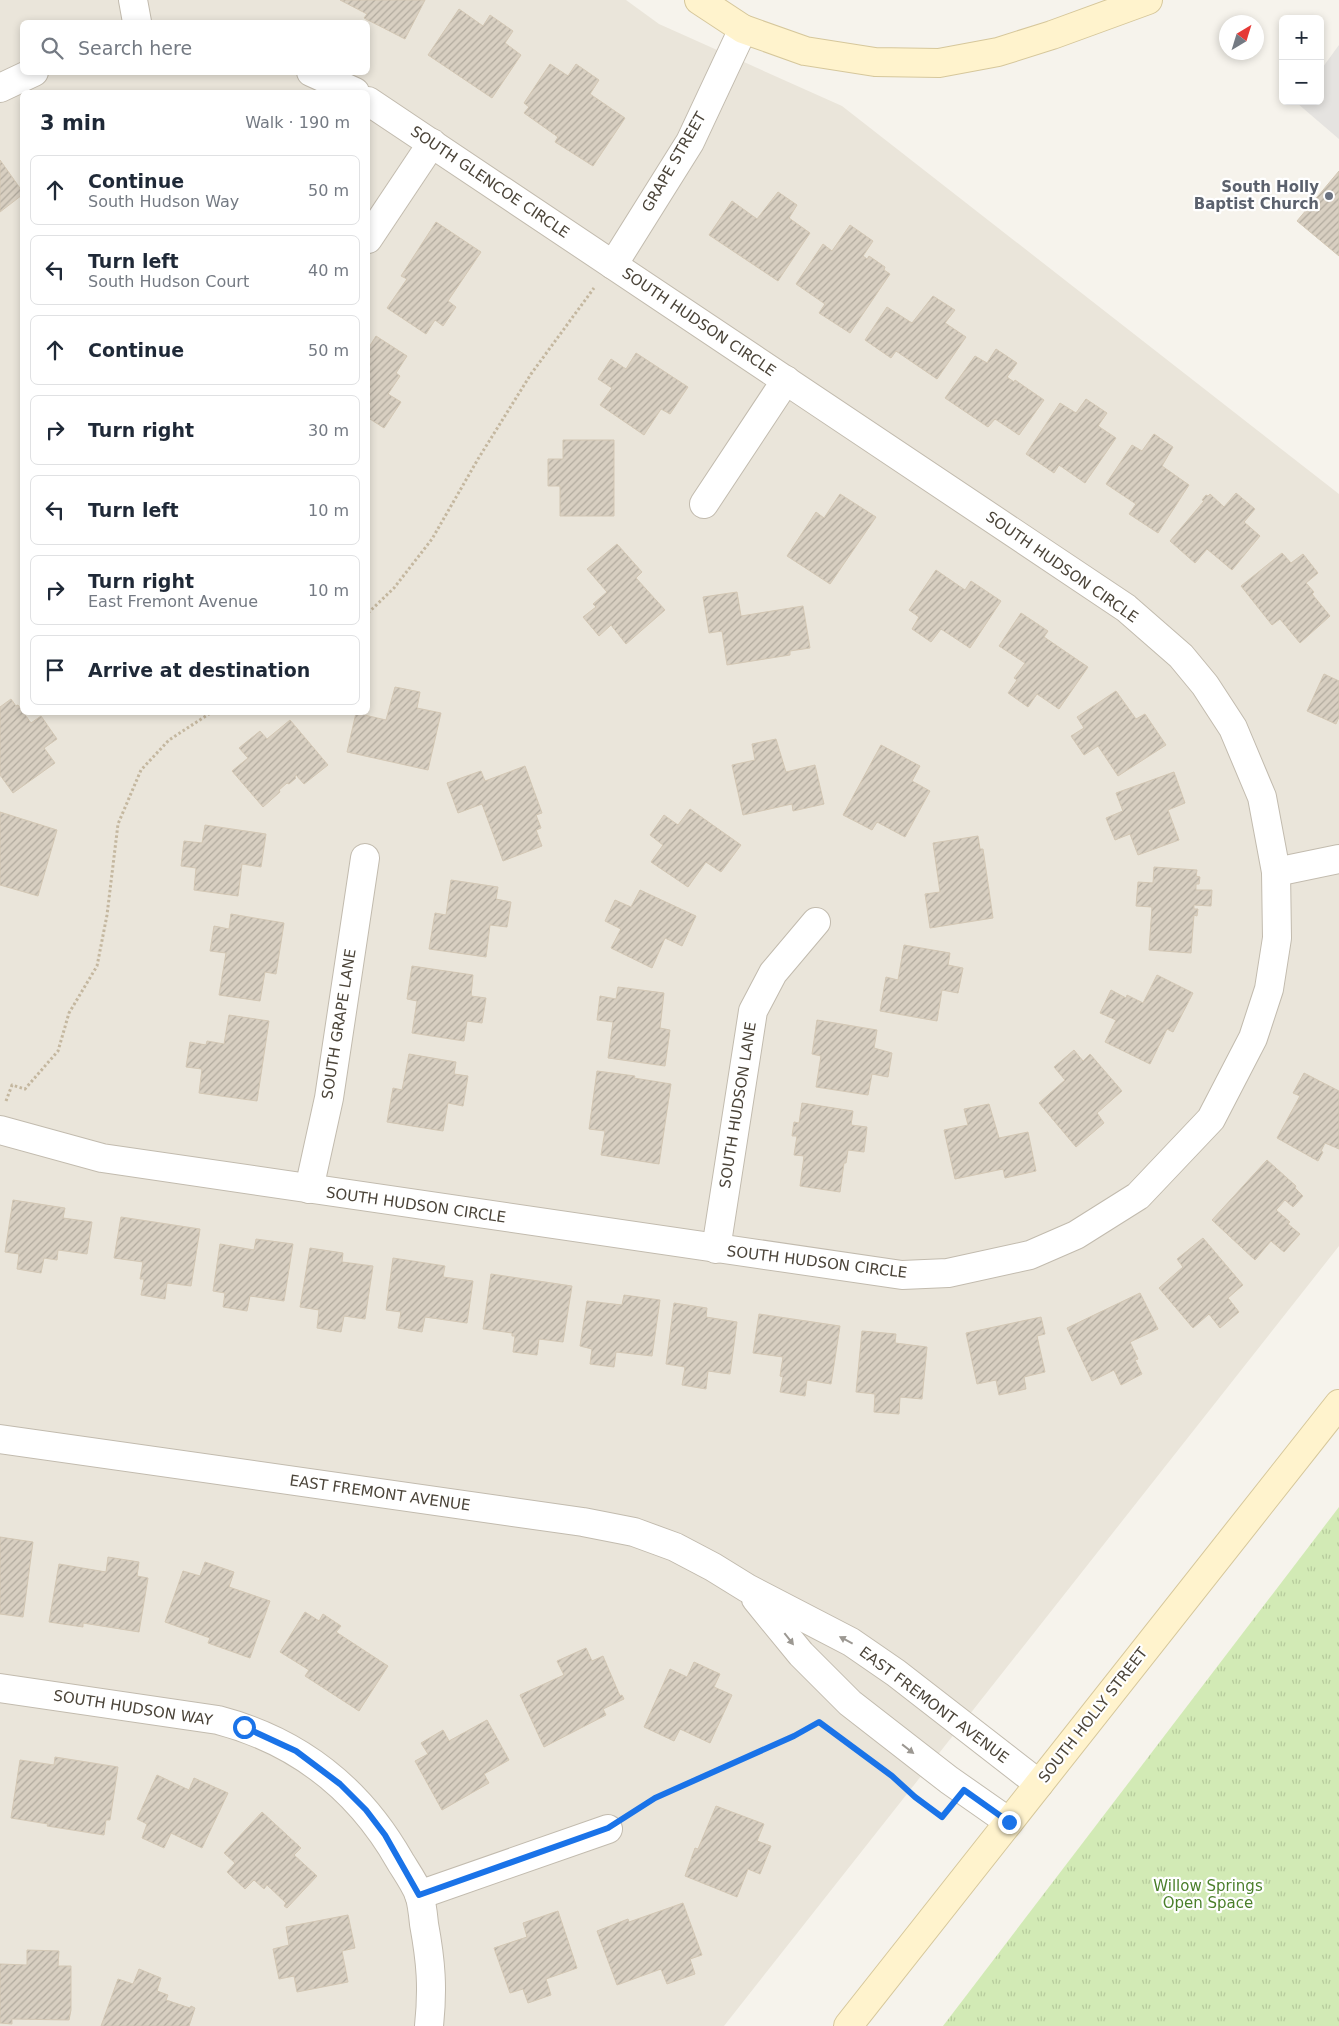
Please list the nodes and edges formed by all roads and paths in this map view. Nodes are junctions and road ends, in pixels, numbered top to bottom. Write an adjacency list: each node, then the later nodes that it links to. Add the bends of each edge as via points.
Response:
1 (132, 0): 4 (street)
2 (699, 0): 5 (main road)
3 (1148, 0): 5 (main road, via 998,52 939,63 875,62 805,51)
4 (137, 20)
5 (743, 29): 13 (street, GRAPE STREET, via 690,142)
6 (28, 75): 8 (street)
7 (318, 75): 9 (street)
8 (0, 88)
9 (351, 90)
10 (370, 101): 11 (street, SOUTH GLENCOE CIRCLE)
11 (432, 142): 12 (street); 13 (street, SOUTH GLENCOE CIRCLE)
12 (370, 236)
13 (613, 264): 14 (street, SOUTH HUDSON CIRCLE); 16 (path, via 531,374 432,540 394,588)
14 (786, 380): 15 (street, SOUTH HUDSON CIRCLE); 20 (street, SOUTH HUDSON CIRCLE, via 1126,608 1181,656 1233,728 1262,797)
15 (704, 504)
16 (370, 611)
17 (207, 715): 22 (path, via 169,740 141,770 118,824 97,966 69,1013 58,1051 25,1090 12,1085)
18 (365, 858): 23 (street, SOUTH GRAPE LANE, via 329,1098)
19 (1339, 859): 20 (street)
20 (1276, 872): 24 (street, SOUTH HUDSON CIRCLE, via 1277,938 1269,989 1253,1038 1211,1119 1138,1196 1076,1235 1030,1255 948,1273 902,1275)
21 (816, 922): 24 (street, SOUTH HUDSON LANE, via 773,973 753,1011)
22 (2, 1120): 23 (street, SOUTH HUDSON CIRCLE, via 102,1158)
23 (309, 1189): 24 (street, SOUTH HUDSON CIRCLE)
24 (716, 1249)
25 (1339, 1404): 30 (main road, SOUTH HOLLY STREET)
26 (0, 1439): 27 (street, EAST FREMONT AVENUE, via 634,1532 675,1547 713,1566)
27 (746, 1588): 30 (street, EAST FREMONT AVENUE, one-way to 27, via 851,1642); 32 (street, EAST FREMONT AVENUE, one-way to 32, via 801,1654 850,1703)
28 (0, 1688): 35 (street, SOUTH HUDSON WAY, via 218,1720 244,1727 296,1751 340,1784 366,1810 385,1835)
29 (838, 1736): 34 (path, via 819,1722 655,1798)
30 (1039, 1784): 33 (main road, SOUTH HOLLY STREET)
31 (903, 1786): 32 (path, via 942,1817)
32 (964, 1790): 33 (street, EAST FREMONT AVENUE)
33 (1009, 1822): 37 (main road, SOUTH HOLLY STREET)
34 (608, 1828): 35 (street)
35 (419, 1895): 36 (street, SOUTH HUDSON WAY, via 432,1966)
36 (429, 2026)
37 (848, 2026)

